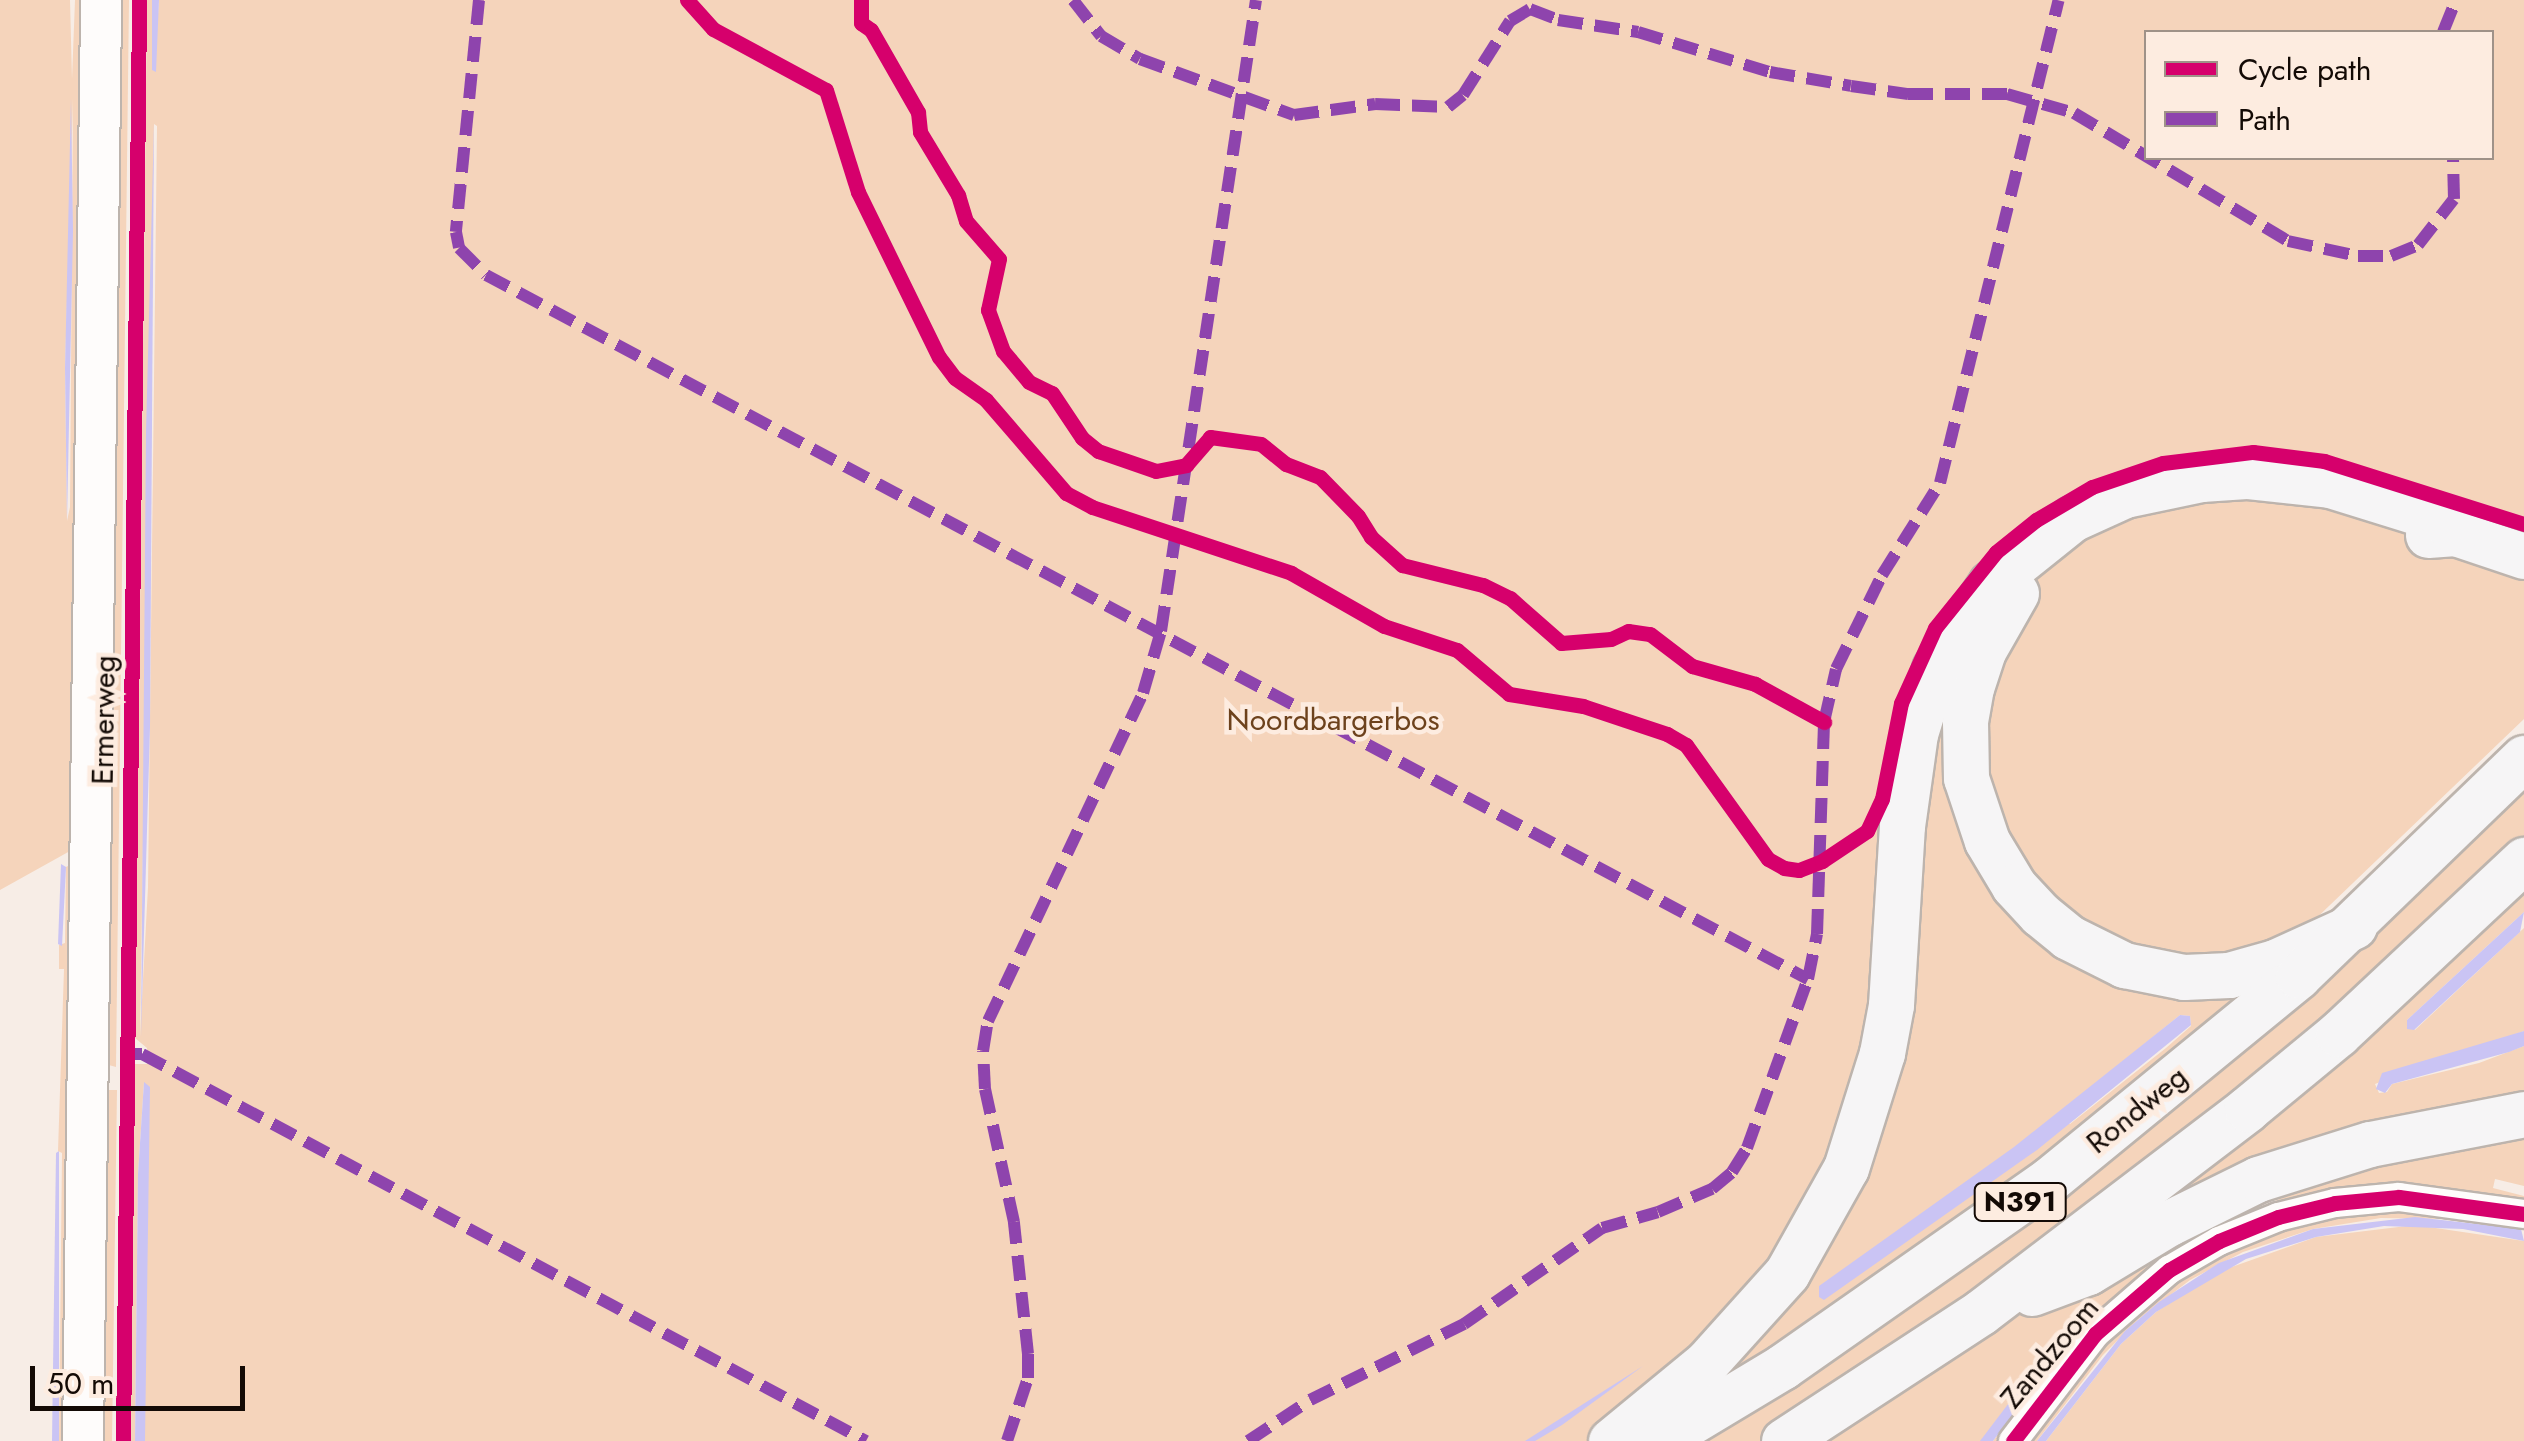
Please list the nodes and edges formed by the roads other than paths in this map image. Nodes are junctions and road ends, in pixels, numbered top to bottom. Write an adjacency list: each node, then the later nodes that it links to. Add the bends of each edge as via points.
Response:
1 (102, 0): 10 (street, Ermerweg)
2 (2442, 530): 3 (main road, N391); 6 (main road, N391, via 2277,498 2232,497 2144,511 2100,528 2034,574 1997,623 1971,687 1966,778 1987,841 2014,886 2068,937 2124,965 2184,977 2229,975 2275,962); 11 (main road, N391, via 2330,485 2201,479 2125,495 2072,520 1991,584 1935,669 1915,734 1890,1005 1882,1054 1846,1168 1787,1273 1706,1364)
3 (2524, 556)
4 (2524, 758): 6 (main road, Rondweg / N391)
5 (2524, 860): 9 (main road, N391, via 2247,1110)
6 (2354, 926): 12 (main road, Rondweg / N391, via 2050,1180 1798,1356)
7 (2524, 1114): 9 (main road, N391, via 2370,1144 2258,1179 2088,1272)
8 (2524, 1214): 14 (street, Zandzoom, via 2399,1197 2278,1217 2219,1241 2169,1270 2095,1334)
9 (1982, 1312): 13 (main road, N391)
10 (83, 1441)
11 (1611, 1441)
12 (1659, 1441)
13 (1784, 1441)
14 (2013, 1441)

